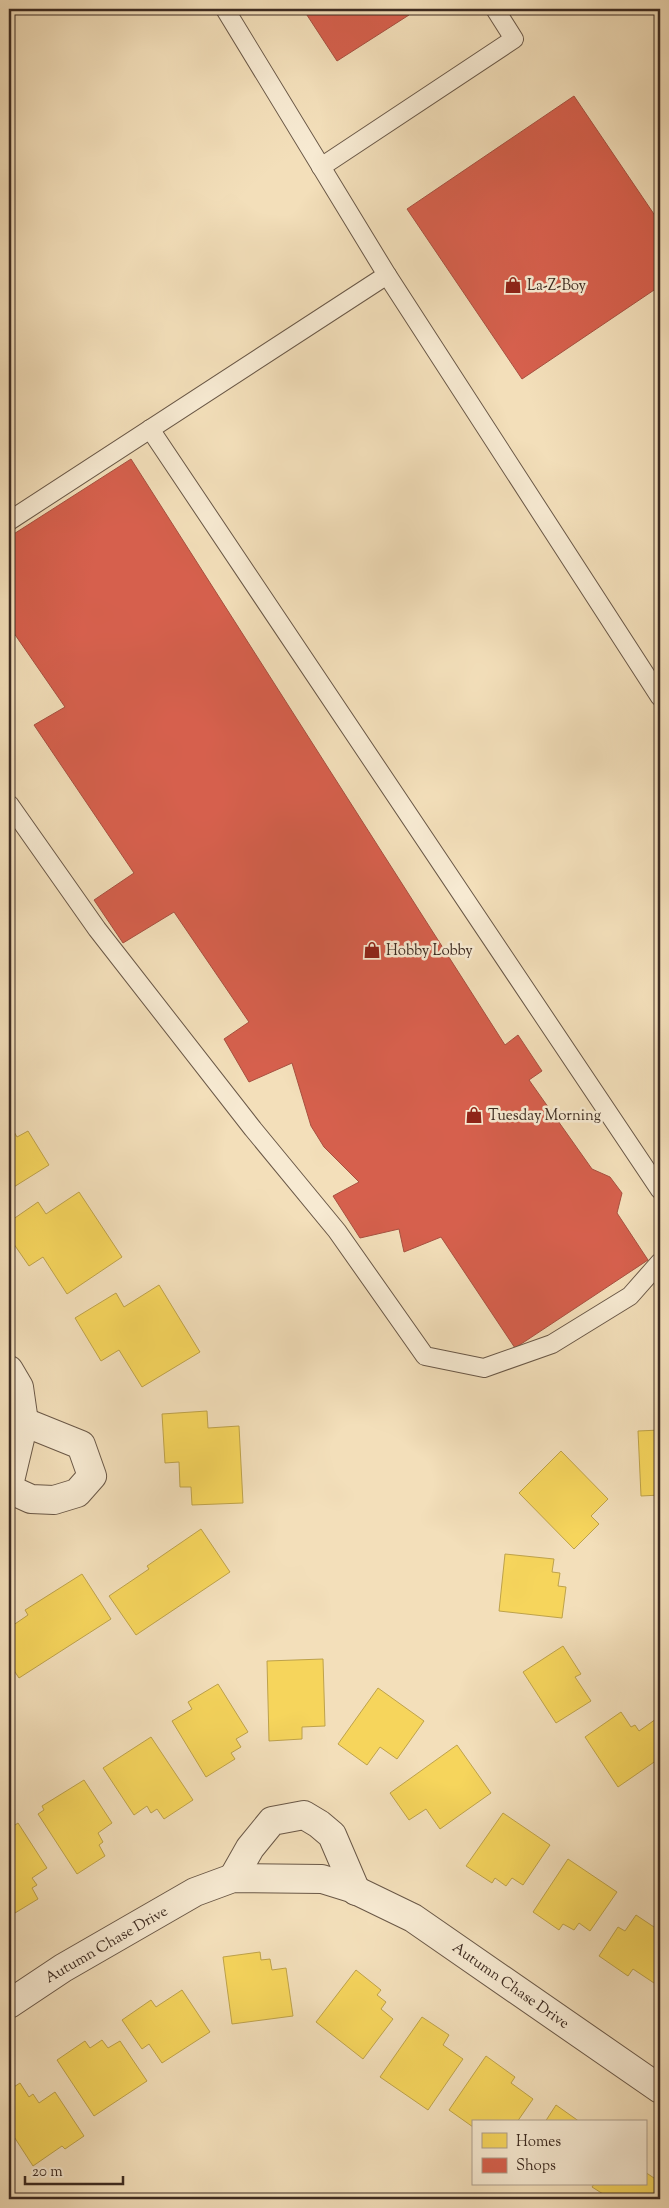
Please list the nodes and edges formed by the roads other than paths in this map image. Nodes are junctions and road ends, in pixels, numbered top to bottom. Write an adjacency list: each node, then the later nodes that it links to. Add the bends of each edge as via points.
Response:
1 (225, 9): 3 (lane)
2 (495, 9): 3 (lane, via 514,39)
3 (321, 167): 4 (lane)
4 (387, 275): 5 (lane); 7 (lane)
5 (150, 429): 6 (lane); 9 (lane)
6 (9, 521)
7 (660, 697)
8 (9, 804): 10 (lane, via 97,929 252,1129 337,1231 424,1356 484,1368 552,1344 630,1296)
9 (660, 1190)
10 (660, 1262)
11 (9, 1370): 12 (street, via 19,1386)
12 (24, 1422): 13 (street); 14 (street, via 81,1445 92,1476 77,1493 54,1500 31,1499)
13 (9, 1485)
14 (9, 1489)
15 (233, 1878): 16 (street, Autumn Chase Drive, via 322,1880); 16 (street, via 250,1848 272,1821 304,1815 332,1835); 17 (street, Autumn Chase Drive, via 195,1892 63,1968)
16 (356, 1891): 18 (street, Autumn Chase Drive, via 413,1918)
17 (9, 2004)
18 (660, 2088)

